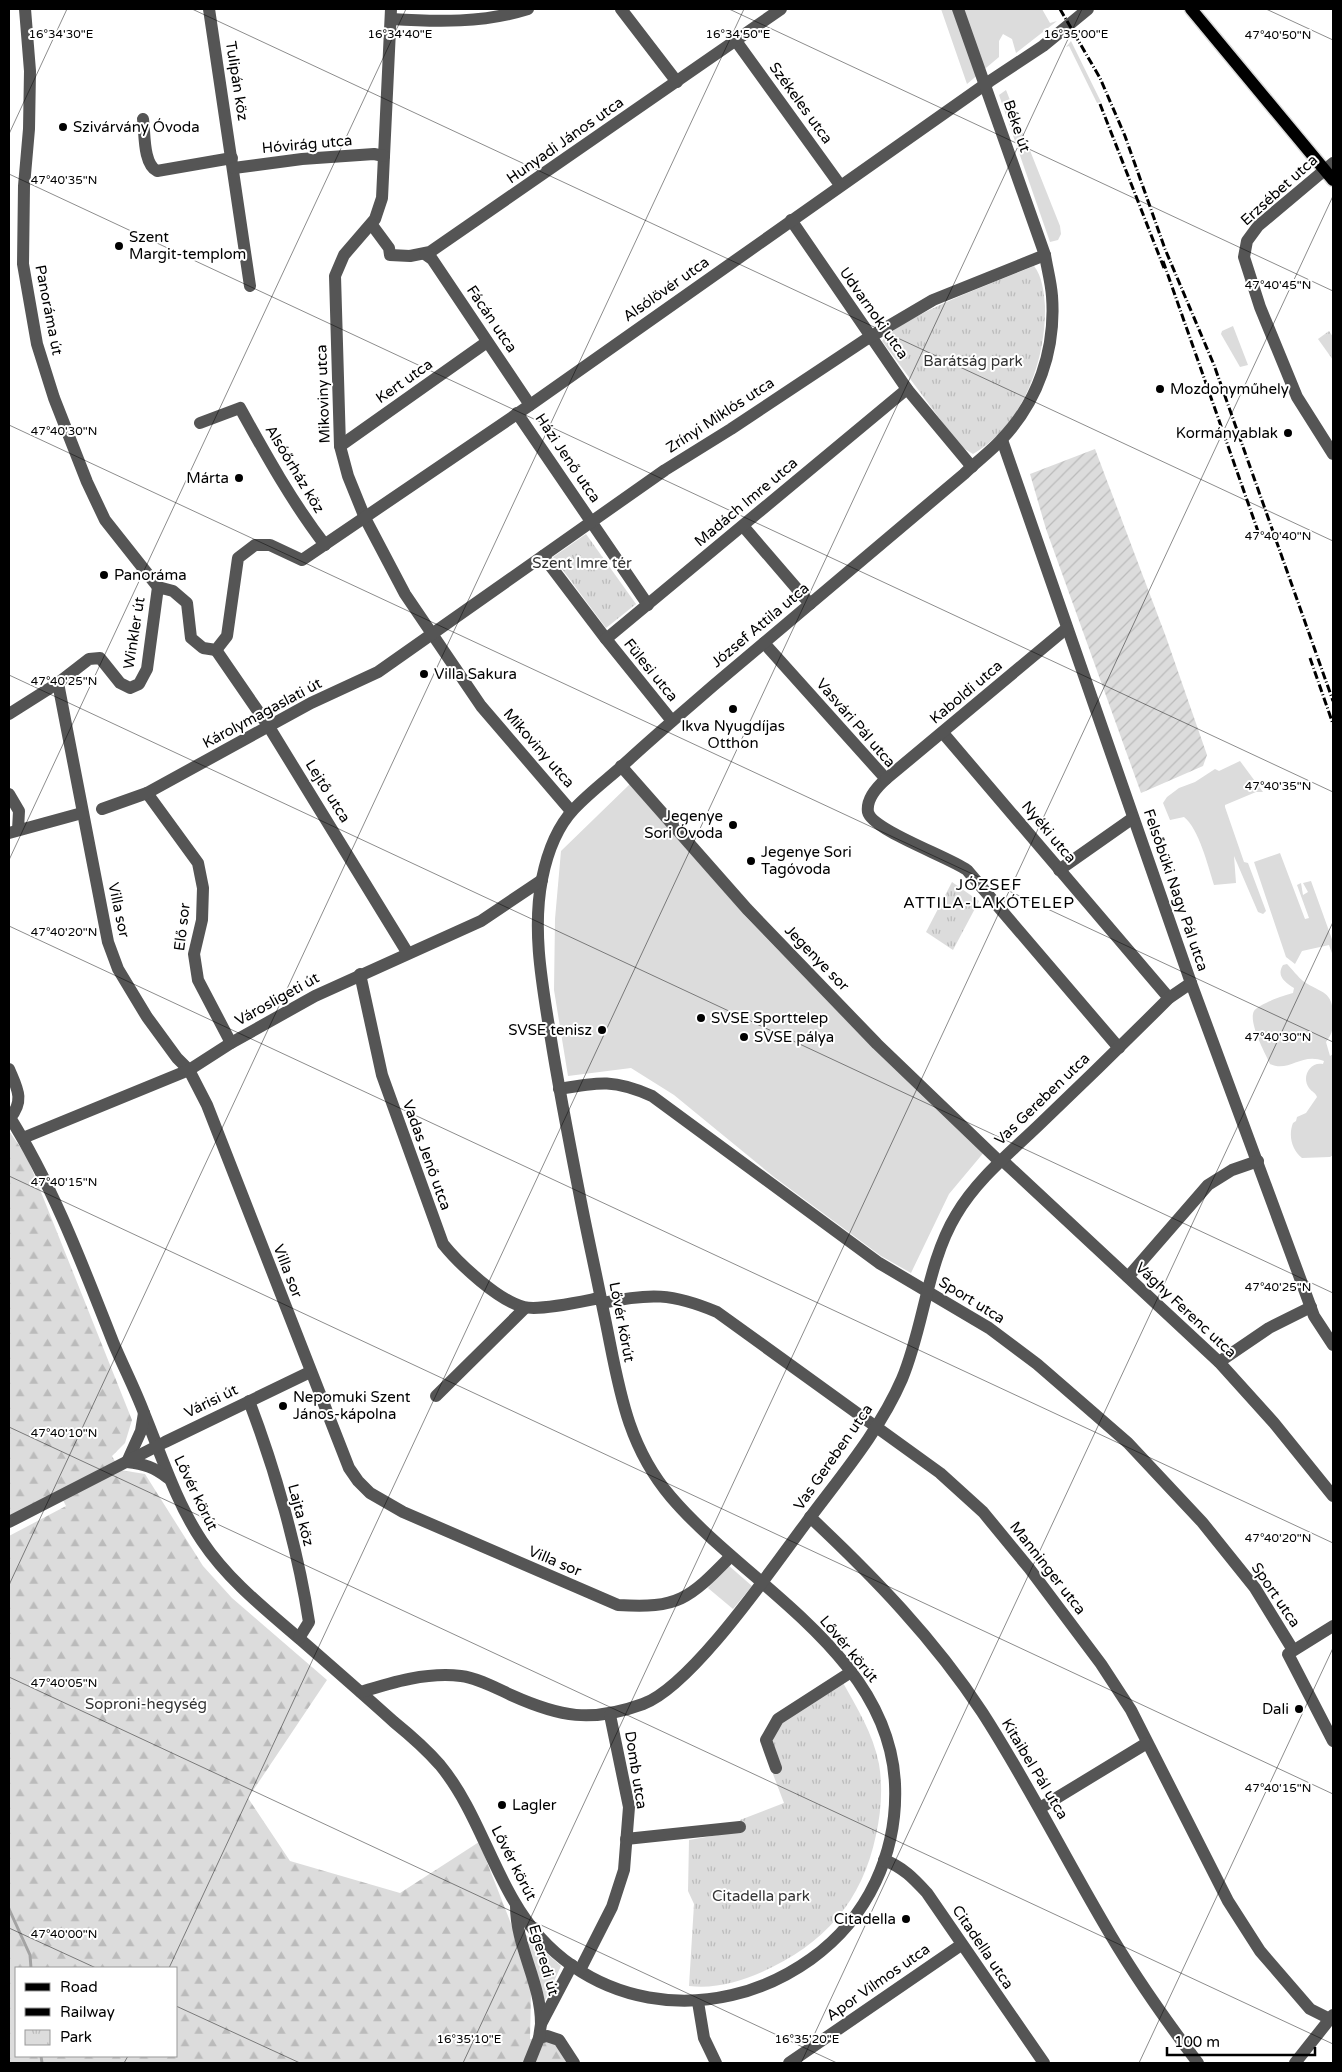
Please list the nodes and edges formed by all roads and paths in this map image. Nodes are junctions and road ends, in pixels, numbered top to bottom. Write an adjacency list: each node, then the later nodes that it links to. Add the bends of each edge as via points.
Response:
1 (25, 9): 39 (street, Panoráma út, via 30,71 23,264 37,344 87,482 106,520)
2 (209, 9): 15 (street, Tulipán köz)
3 (528, 9): 9 (street, via 462,21)
4 (621, 9): 11 (street)
5 (780, 9): 10 (street, Hunyadi János utca)
6 (958, 9): 12 (street, Béke út)
7 (1088, 9): 12 (street, Alsólövér utca, via 1043,46)
8 (1191, 9): 16 (main road)
9 (391, 14): 14 (street, Mikoviny utca)
10 (736, 41): 11 (street, Hunyadi János utca); 18 (street, Székeles utca)
11 (678, 82): 21 (street, Hunyadi János utca)
12 (985, 84): 18 (street, Alsólövér utca); 22 (street, Béke út)
13 (142, 119): 15 (street, via 148,160 157,171)
14 (384, 156): 15 (street, Hóvirág utca); 20 (street, Mikoviny utca, via 382,198)
15 (233, 163): 23 (street, Tulipán köz)
16 (1329, 166): 17 (main road); 32 (street, Erzsébet utca, via 1258,226 1247,241 1244,257 1246,270 1290,382)
17 (1333, 180)
18 (840, 185): 19 (street, Alsólövér utca)
19 (791, 220): 24 (street, Udvarnoki utca); 27 (street, Alsólövér utca)
20 (372, 225): 21 (street, Hunyadi János utca, via 389,248 390,255); 31 (street, Mikoviny utca, via 344,255 335,276)
21 (425, 254): 25 (street, Fácán utca, via 432,259)
22 (1045, 255): 24 (street, Zrínyi Miklós utca, via 933,300); 30 (street, via 1052,330 1045,370 1022,414)
23 (250, 286)
24 (870, 336): 26 (street, Udvarnoki utca); 35 (street, Zrínyi Miklós utca)
25 (487, 342): 27 (street, Fácán utca); 31 (street, Kert utca)
26 (907, 389): 33 (street, Udvarnoki utca); 36 (street, Madách Imre utca)
27 (530, 405): 28 (street, Alsólövér utca)
28 (517, 413): 34 (street, Alsólövér utca); 35 (street, Házi Jenő utca)
29 (200, 424): 37 (street, Alsóőrház köz, via 240,408 279,478)
30 (1002, 440): 33 (street); 42 (street, Felsőbüki Nagy Pál utca)
31 (340, 446): 34 (street, Mikoviny utca)
32 (1333, 454)
33 (972, 467): 40 (street, József Attila utca)
34 (365, 518): 37 (street); 43 (street, Mikoviny utca, via 405,594)
35 (592, 521): 38 (street, Zrínyi Miklós utca); 41 (street)
36 (742, 526): 40 (street); 41 (street, Madách Imre utca)
37 (325, 545): 46 (street, via 302,560 270,545 255,545 238,558 227,636)
38 (543, 556): 43 (street, Zrínyi Miklós utca); 44 (street)
39 (158, 587): 46 (street, Winkler út, via 173,591 187,603 191,638 203,648); 47 (street, Winkler út, via 147,669 140,684 130,688 120,683 100,658 89,659)
40 (810, 604): 45 (street, József Attila utca)
41 (648, 605): 44 (street, Madách Imre utca)
42 (1067, 628): 51 (street, Kaboldi utca); 59 (street, Felsőbüki Nagy Pál utca)
43 (432, 635): 50 (street, Károlymagaslati út, via 378,672 311,703); 57 (street, Mikoviny utca, via 482,706)
44 (606, 639): 49 (street, Fülesi utca)
45 (764, 643): 49 (street, József Attila utca); 53 (street, Vasvári Pál utca)
46 (216, 650): 50 (street, Lejtő utca)
47 (58, 683): 48 (street, Winkler út); 58 (street, Villa sor)
48 (9, 714)
49 (672, 721): 52 (street, József Attila utca)
50 (269, 727): 54 (street, Károlymagaslati út); 63 (street, Lejtő utca)
51 (943, 732): 53 (street, Kaboldi utca); 61 (street, Nyéki utca)
52 (621, 766): 57 (street, József Attila utca); 74 (street, Jegenye sor, via 722,882 877,1044)
53 (886, 779): 68 (street, Vasvári Pál utca, via 871,796 868,805 870,817 883,829 967,870)
54 (147, 793): 56 (street, Károlymagaslati út); 67 (street, Elő sor, via 198,863 203,888 202,920 194,954 198,980)
55 (9, 794): 60 (street, via 19,811)
56 (102, 809)
57 (571, 811): 62 (street, Lővér körút, via 558,831)
58 (82, 813): 60 (street); 70 (street, Villa sor, via 108,942 118,969 147,1017)
59 (1133, 818): 61 (street); 65 (street, Felsőbüki Nagy Pál utca)
60 (13, 831)
61 (1059, 870): 66 (street, Nyéki utca)
62 (542, 880): 63 (street, Városligeti út, via 480,921); 71 (street, Lővér körút, via 538,949)
63 (407, 952): 64 (street, Városligeti út)
64 (360, 974): 67 (street, Városligeti út); 80 (street, Vadas Jenő utca, via 382,1076 443,1244 503,1297)
65 (1191, 983): 66 (street, Vas Gereben utca); 75 (street, Felsőbüki Nagy Pál utca)
66 (1169, 998): 68 (street, Vas Gereben utca)
67 (231, 1043): 70 (street, Városligeti út)
68 (1119, 1048): 74 (street, Vas Gereben utca)
69 (9, 1069): 72 (street, via 19,1100 18,1109)
70 (189, 1070): 73 (street, Városligeti út); 83 (street, Villa sor, via 207,1105)
71 (559, 1089): 77 (street, Sport utca, via 602,1082 628,1085 652,1096 879,1263); 78 (street, Lővér körút)
72 (9, 1117): 73 (street, Lővér körút)
73 (23, 1138): 86 (street, Lővér körút, via 82,1262)
74 (1001, 1161): 76 (street, Vághy Ferenc utca); 77 (street, Vas Gereben utca, via 980,1182 956,1216 946,1235)
75 (1258, 1161): 76 (street, via 1232,1170 1208,1185); 79 (street, Felsőbüki Nagy Pál utca)
76 (1128, 1277): 82 (street, Vághy Ferenc utca)
77 (928, 1291): 87 (street, Vas Gereben utca, via 916,1344); 98 (street, Sport utca, via 989,1328 1037,1364 1128,1443 1227,1553 1254,1588)
78 (601, 1300): 80 (street); 87 (street, Manninger utca, via 660,1296 688,1300 717,1312); 94 (street, Lővér körút, via 623,1407 635,1439 665,1490 697,1527)
79 (1311, 1307): 81 (street, Felsőbüki Nagy Pál utca, via 1321,1330); 82 (street, via 1269,1328)
80 (525, 1308): 84 (street)
81 (1333, 1346)
82 (1219, 1362): 91 (street, Vághy Ferenc utca)
83 (310, 1372): 85 (street, Várisi út); 94 (street, Villa sor, via 343,1455 358,1481 385,1503 422,1521 618,1605 648,1607 679,1601 702,1585)
84 (436, 1396)
85 (249, 1401): 88 (street, Várisi út); 97 (street, Lajta köz, via 262,1435 303,1583 309,1622)
86 (144, 1413): 88 (street, Lővér körút); 89 (street)
87 (877, 1427): 92 (street, Vas Gereben utca); 103 (street, Manninger utca, via 940,1474 983,1512 1101,1664)
88 (156, 1447): 89 (street, Várisi út); 90 (street, Lővér körút)
89 (127, 1462): 90 (street, via 157,1469); 93 (street, Várisi út)
90 (170, 1480): 97 (street, Lővér körút, via 188,1520 207,1549 240,1587)
91 (1333, 1496)
92 (810, 1517): 95 (street, Vas Gereben utca); 105 (street, Kitaibel Pál utca, via 918,1625 981,1711)
93 (9, 1522)
94 (730, 1557): 95 (street, Lővér körút)
95 (761, 1583): 99 (street, Lővér körút, via 813,1628); 101 (street, Vas Gereben utca, via 677,1680 648,1702)
96 (1333, 1626): 98 (street)
97 (299, 1638): 100 (street, Lővér körút)
98 (1290, 1652): 102 (street, Sport utca)
99 (851, 1672): 104 (street, via 778,1719 766,1740); 108 (street, Lővér körút, via 875,1711 892,1757 894,1816)
100 (361, 1692): 101 (street, Vas Gereben utca, via 423,1676 463,1676 540,1708 575,1716); 109 (street, Lővér körút, via 440,1765 458,1790)
101 (610, 1715): 107 (street, Domb utca, via 629,1807)
102 (1333, 1741)
103 (1147, 1743): 105 (street); 113 (street, Manninger utca, via 1228,1900 1260,1951 1310,2008)
104 (776, 1768)
105 (1040, 1808): 122 (street, Kitaibel Pál utca, via 1108,1931 1153,2002)
106 (740, 1827): 107 (street)
107 (626, 1838): 111 (street, Domb utca, via 624,1870 612,1907)
108 (884, 1860): 110 (street, Citadella utca, via 896,1864 927,1893); 112 (street, Lővér körút, via 859,1912 809,1961 770,1982 726,1997)
109 (516, 1906): 111 (street, Lővér körút, via 543,1940); 114 (street, Egeredi út, via 516,1924 539,1995)
110 (961, 1945): 120 (street, Apor Vilmos utca); 121 (street, Citadella utca)
111 (576, 1967): 112 (street, Lővér körút, via 609,1985 644,1998); 114 (street, Egeredi út)
112 (698, 2002): 119 (street, via 704,2038)
113 (1332, 2017): 116 (street)
114 (541, 2024): 115 (street, Egeredi út)
115 (539, 2038): 117 (street, Egeredi út); 118 (street, via 547,2036 559,2040)
116 (1301, 2061)
117 (529, 2063)
118 (574, 2063)
119 (716, 2063)
120 (789, 2063)
121 (1044, 2063)
122 (1198, 2063)

